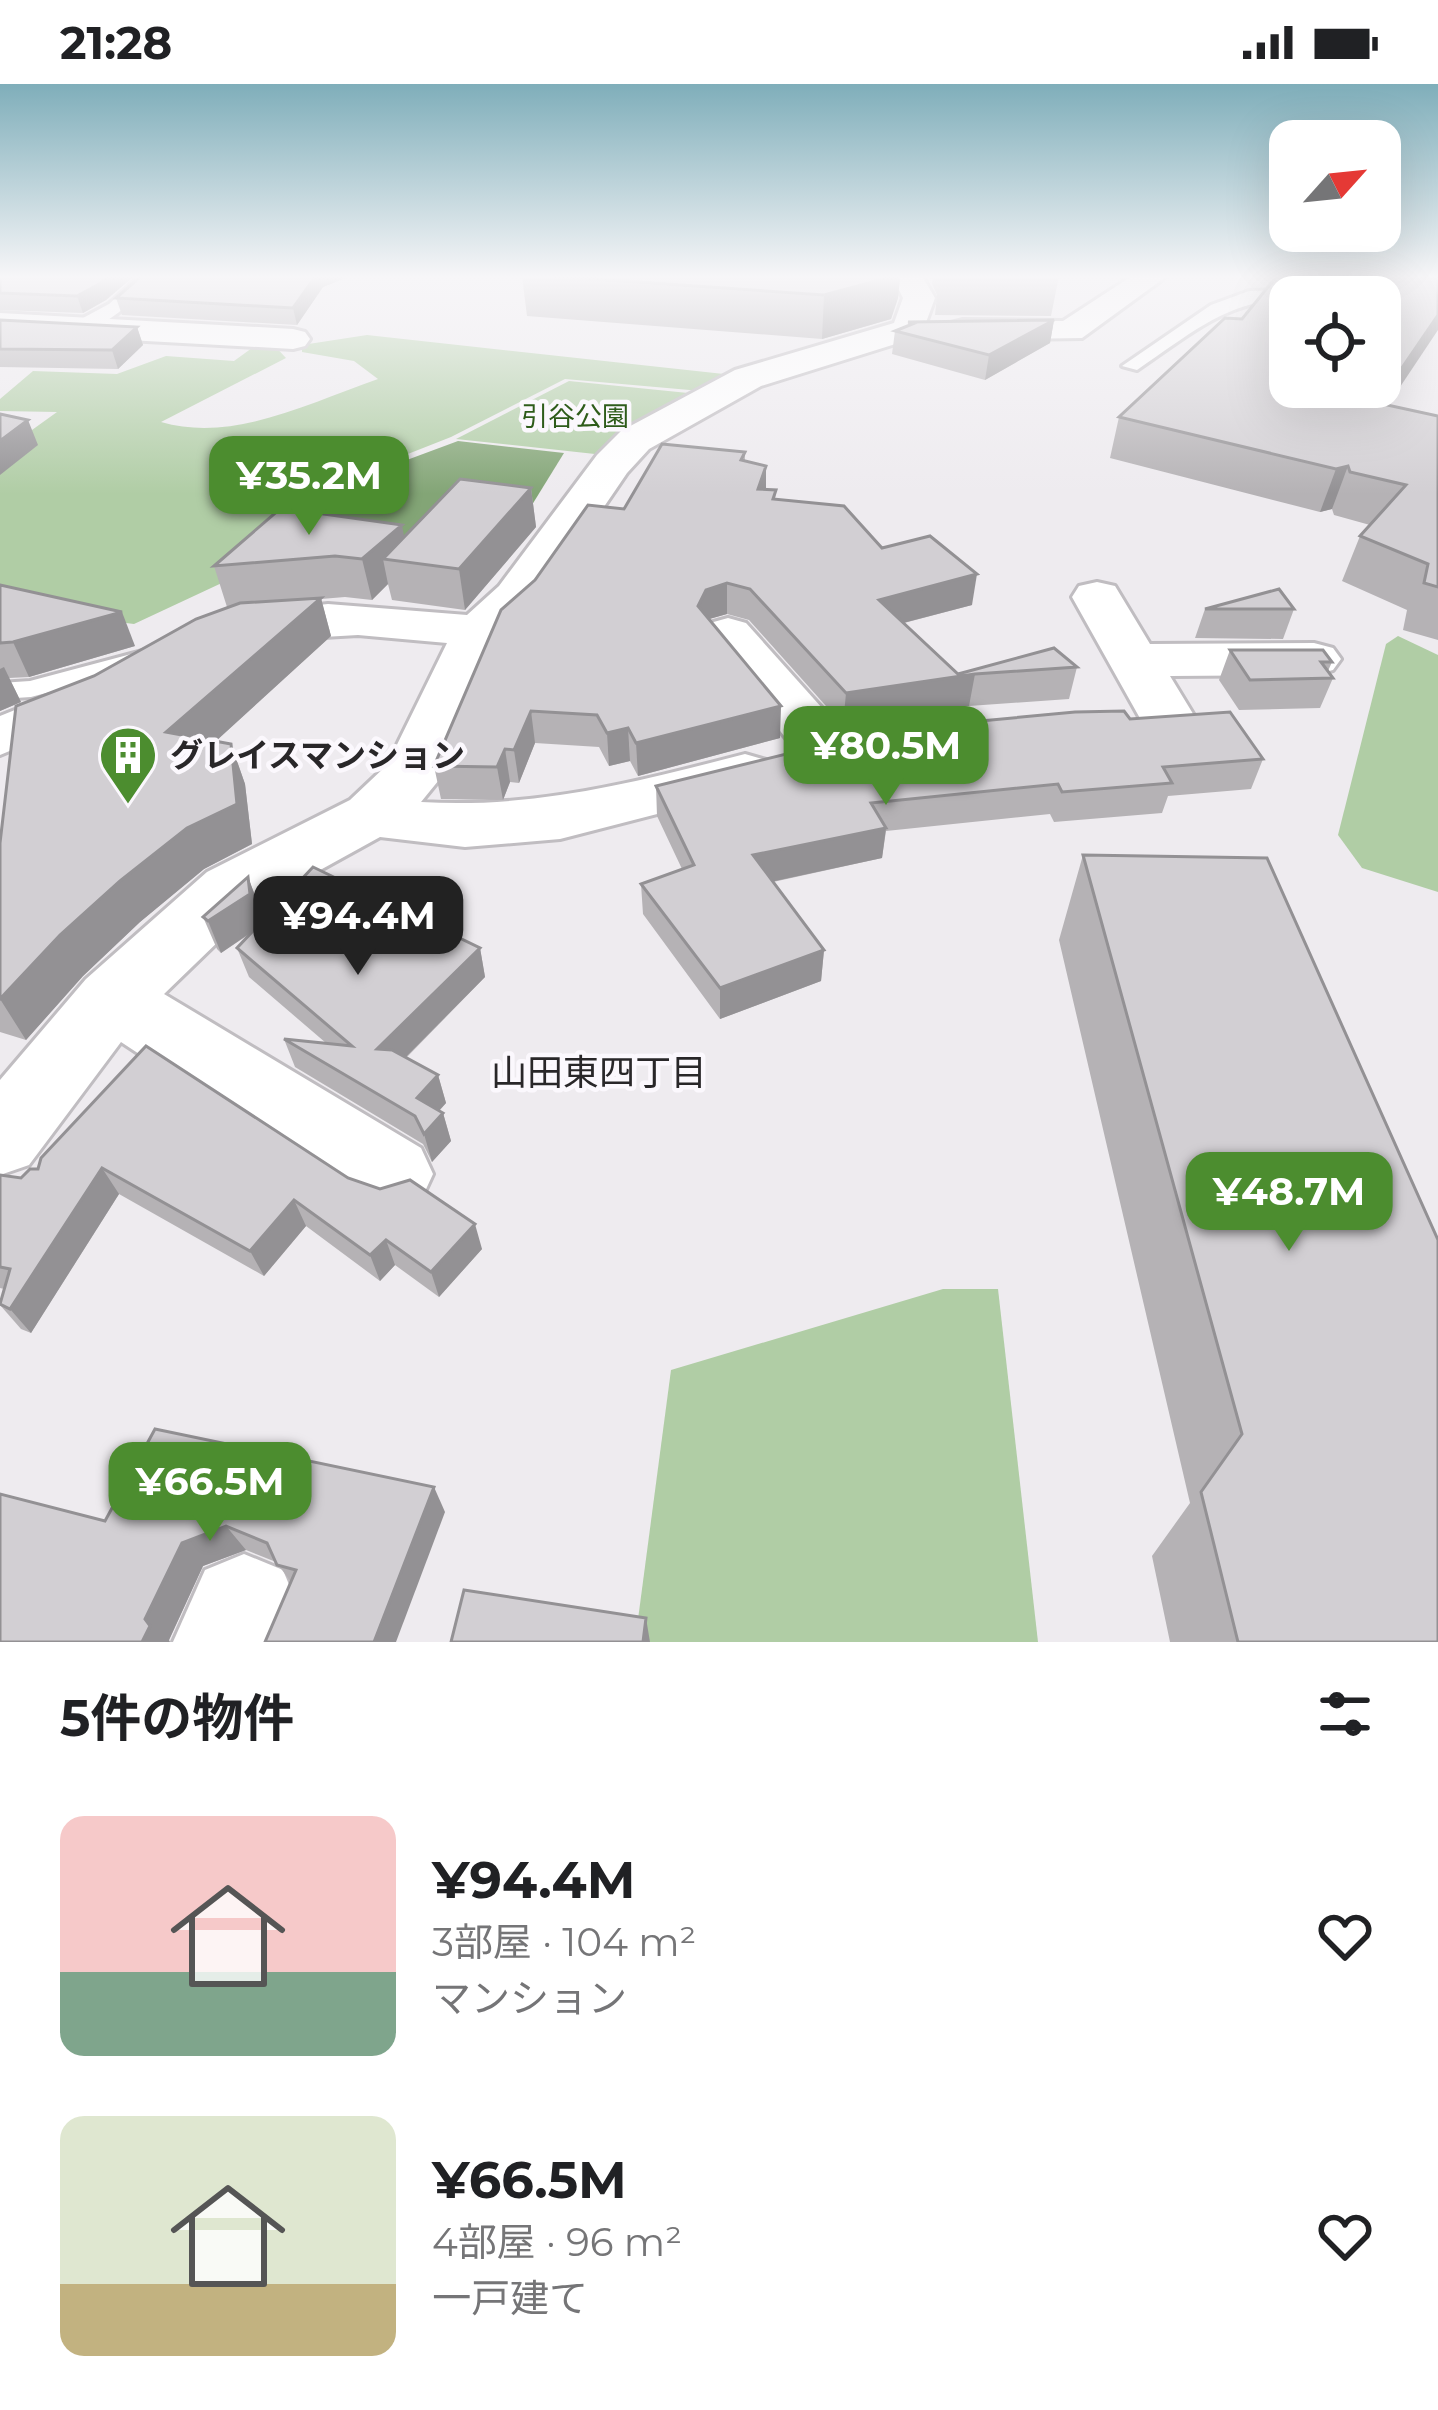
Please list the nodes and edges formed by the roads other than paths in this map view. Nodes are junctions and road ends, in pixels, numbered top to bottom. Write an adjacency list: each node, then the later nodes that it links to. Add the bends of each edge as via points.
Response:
1 (810, 349): 5 (street, via 635,440 517,597)
2 (1156, 349): 3 (lane)
3 (1131, 366)
4 (1097, 597): 9 (street)
5 (479, 632): 7 (street, via 292,617 218,629); 13 (street, via 413,775)
6 (728, 634): 13 (street, via 850,747 569,818 424,828)
7 (160, 655): 10 (lane); 12 (street, via 119,683)
8 (1313, 659): 9 (street)
9 (1133, 660): 11 (street, via 1188,718)
10 (0, 691)
11 (1100, 721)
12 (0, 737)
13 (372, 815): 14 (street, via 231,889)
14 (112, 999): 15 (street); 16 (street)
15 (0, 1141)
16 (391, 1174)

